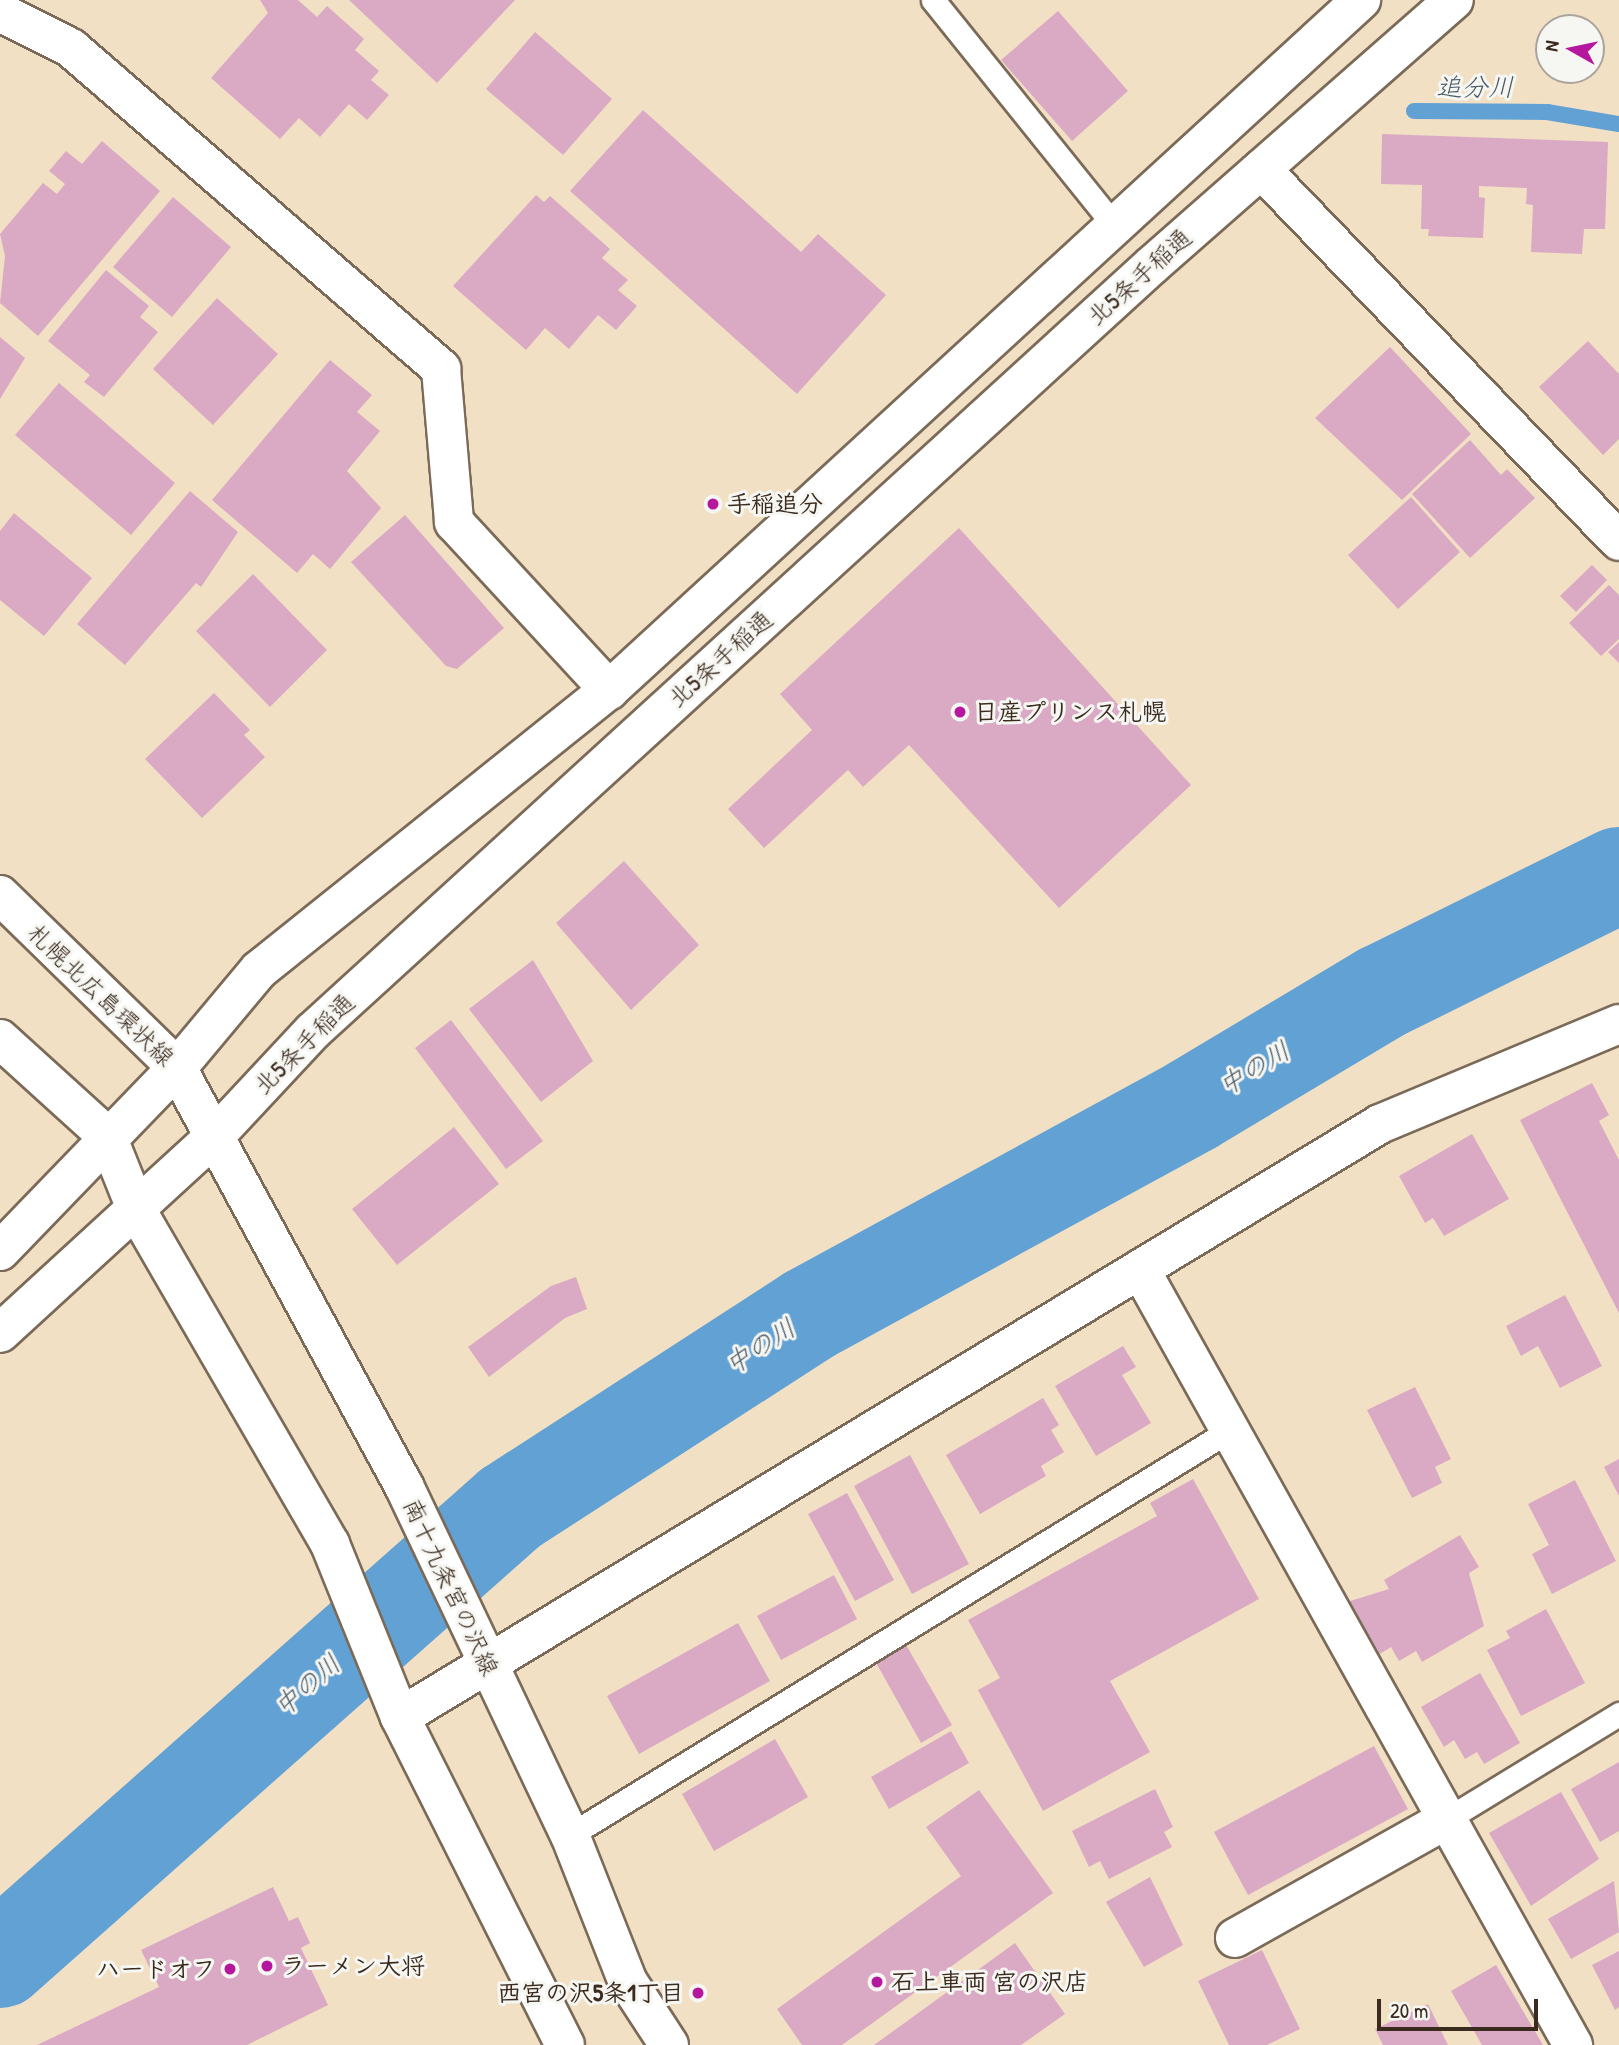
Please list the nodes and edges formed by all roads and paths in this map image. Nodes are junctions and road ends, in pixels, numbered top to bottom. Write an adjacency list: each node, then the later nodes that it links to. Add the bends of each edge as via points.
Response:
1 (933, 0): 6 (lane)
2 (1361, 0): 6 (main road)
3 (1450, 1): 5 (main road, 北5条手稲通)
4 (0, 12): 8 (main road, via 71,47 440,369 454,522)
5 (1261, 169): 7 (main road); 14 (main road, 北5条手稲通, via 313,1031)
6 (1115, 226): 8 (main road)
7 (1619, 541)
8 (609, 690): 12 (main road, via 259,970)
9 (0, 895): 12 (main road, 札幌北広島環状線)
10 (1619, 1024): 17 (main road, via 1380,1124)
11 (0, 1039): 13 (main road)
12 (177, 1068): 13 (main road); 14 (main road, 札幌北広島環状線)
13 (107, 1136): 15 (main road); 16 (main road)
14 (215, 1137): 15 (main road, 北5条手稲通); 20 (main road, 南十九条宮の沢線, via 404,1486)
15 (137, 1211): 18 (main road, 北5条手稲通); 21 (main road, via 330,1544)
16 (0, 1251)
17 (1140, 1269): 19 (main road); 20 (main road)
18 (0, 1333)
19 (1230, 1430): 23 (main road); 24 (lane)
20 (488, 1665): 21 (main road); 24 (main road, 南十九条宮の沢線)
21 (399, 1714): 26 (main road)
22 (1619, 1714): 23 (lane)
23 (1447, 1819): 25 (main road); 28 (main road)
24 (570, 1835): 27 (main road, 南十九条宮の沢線, via 628,1982)
25 (1235, 1938)
26 (565, 2045)
27 (669, 2045)
28 (1573, 2045)

